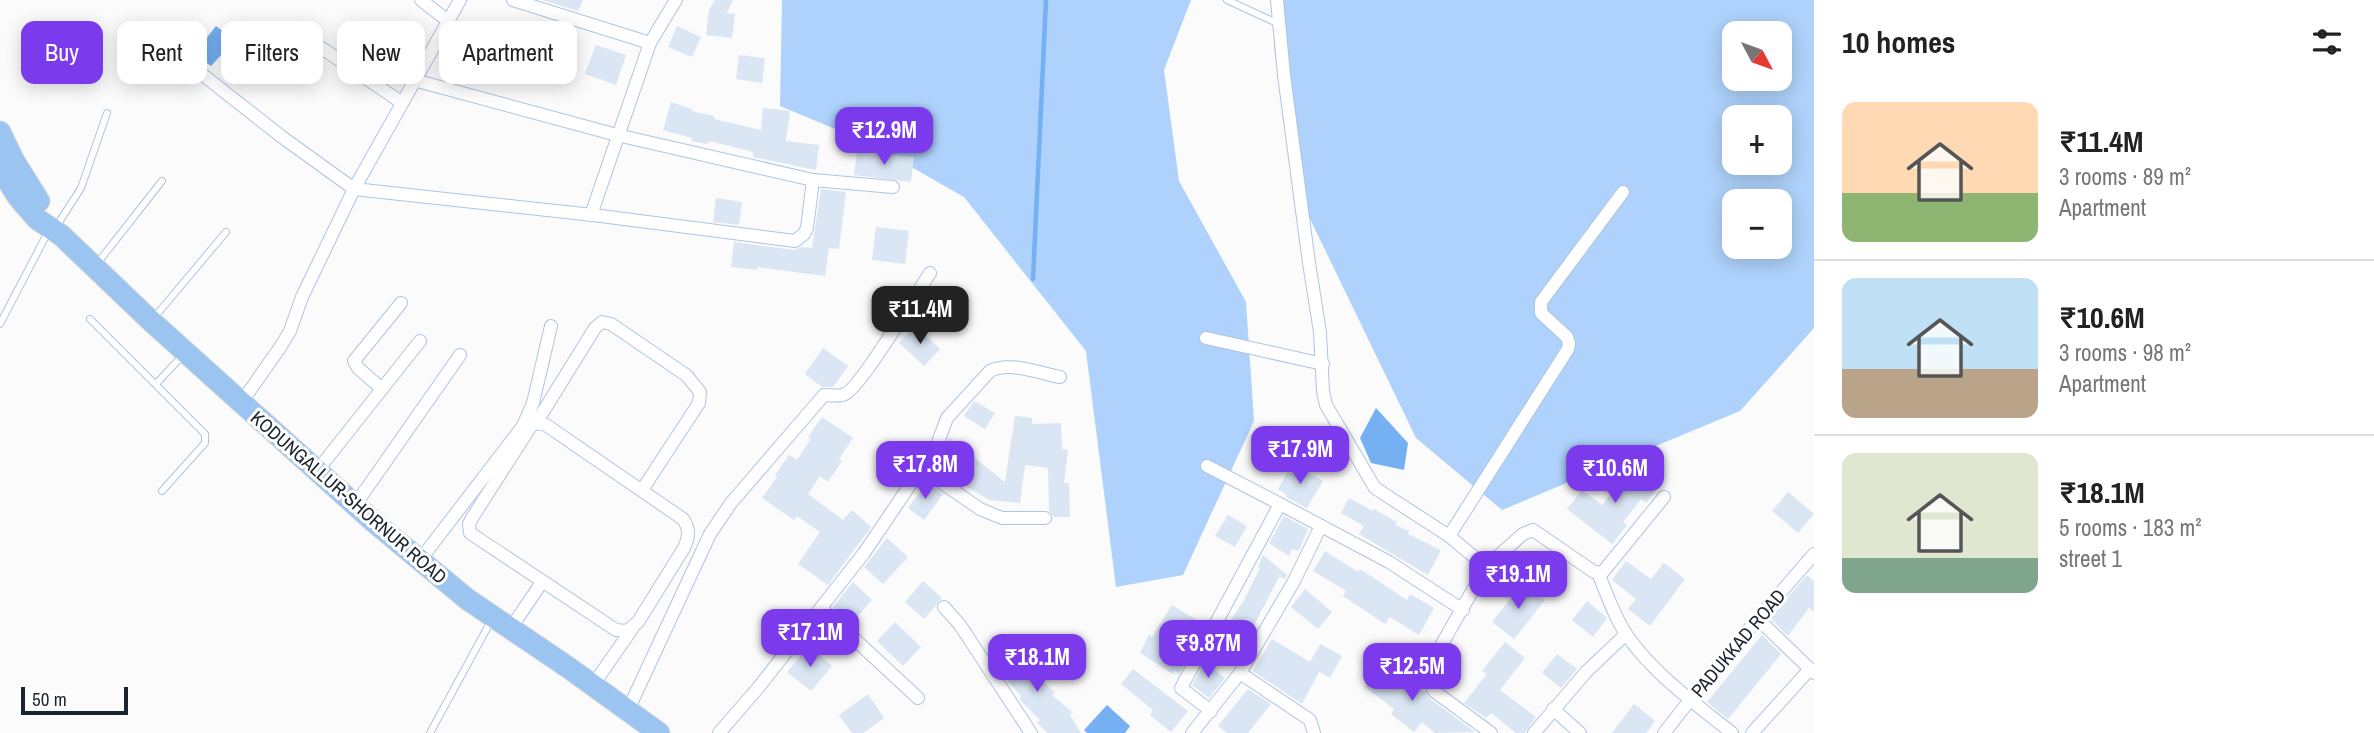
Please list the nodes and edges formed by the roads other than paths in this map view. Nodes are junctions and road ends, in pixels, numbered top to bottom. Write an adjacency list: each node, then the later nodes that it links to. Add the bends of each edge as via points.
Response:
1 (421, 0): 7 (street)
2 (460, 0): 7 (street)
3 (513, 0): 10 (street)
4 (676, 0): 10 (street)
5 (1227, 0): 8 (lane)
6 (1277, 0): 8 (street)
7 (448, 21)
8 (1280, 25): 40 (street)
9 (439, 37): 12 (street)
10 (650, 43): 19 (street)
11 (323, 49): 16 (street)
12 (425, 61)
13 (207, 78): 24 (street)
14 (425, 83): 19 (street)
15 (412, 84): 16 (street)
16 (401, 102): 24 (street)
17 (107, 113): 27 (lane, via 80,188)
18 (0, 132): 20 (main road, KODUNGALLUR-SHORNUR ROAD)
19 (617, 135): 21 (street); 26 (street)
20 (4, 167): 27 (main road, KODUNGALLUR-SHORNUR ROAD, via 37,219)
21 (813, 180): 23 (street); 26 (street, via 807,228 795,241)
22 (162, 181): 29 (lane)
23 (892, 187)
24 (354, 189): 26 (street); 44 (street, via 290,331)
25 (1623, 192): 56 (street, via 1541,302 1541,313 1567,337 1568,349)
26 (592, 215)
27 (56, 230): 29 (main road, KODUNGALLUR-SHORNUR ROAD); 34 (lane)
28 (226, 232): 33 (lane)
29 (95, 267): 33 (main road, KODUNGALLUR-SHORNUR ROAD)
30 (930, 273): 75 (street, via 849,393 824,396 724,513)
31 (401, 303): 43 (street, via 354,361)
32 (90, 319): 42 (lane)
33 (151, 321): 38 (main road, KODUNGALLUR-SHORNUR ROAD)
34 (0, 324)
35 (551, 326): 58 (street, via 523,426)
36 (1206, 338): 40 (street)
37 (420, 341): 43 (street)
38 (185, 352): 42 (lane); 44 (main road, KODUNGALLUR-SHORNUR ROAD)
39 (460, 355): 53 (street)
40 (1322, 364): 56 (street, via 1326,405 1367,478 1375,488)
41 (1060, 377): 47 (street, via 1010,367 990,371 947,418)
42 (156, 384): 50 (lane, via 206,438)
43 (382, 389): 48 (street)
44 (241, 403): 48 (main road, KODUNGALLUR-SHORNUR ROAD)
45 (536, 423): 49 (street, via 546,425); 49 (street, via 595,328 603,322 611,324 686,375 700,392 699,403); 61 (street, via 469,529 472,536)
46 (1207, 466): 52 (street)
47 (922, 469): 54 (street, via 995,516); 63 (street)
48 (317, 471): 53 (main road, KODUNGALLUR-SHORNUR ROAD)
49 (642, 490): 67 (street, via 683,519 689,531 684,548)
50 (162, 491)
51 (1664, 497): 60 (street, via 1606,570)
52 (1280, 504): 55 (street); 76 (street, via 1181,688)
53 (355, 505): 58 (main road, KODUNGALLUR-SHORNUR ROAD)
54 (1045, 518)
55 (1321, 526): 64 (street, via 1389,562); 70 (street)
56 (1449, 536): 59 (street)
57 (1814, 554): 65 (street, PADUKKAD ROAD)
58 (421, 560): 66 (main road, KODUNGALLUR-SHORNUR ROAD)
59 (1486, 567): 60 (street, via 1533,530); 64 (street)
60 (1598, 573): 68 (street)
61 (542, 582): 66 (street); 67 (street, via 616,629)
62 (944, 607): 81 (street)
63 (821, 608): 72 (street); 80 (street)
64 (1463, 610): 77 (street, via 1430,663 1429,682 1434,691)
65 (1758, 618): 69 (street); 73 (street, PADUKKAD ROAD)
66 (502, 622): 71 (main road, KODUNGALLUR-SHORNUR ROAD); 78 (lane)
67 (632, 628): 71 (street)
68 (1626, 634): 73 (street); 74 (street)
69 (1811, 667): 88 (street)
70 (1240, 673): 76 (street); 83 (street, via 1310,720)
71 (593, 685): 75 (main road, KODUNGALLUR-SHORNUR ROAD)
72 (918, 698)
73 (1690, 700): 86 (street, PADUKKAD ROAD); 87 (street)
74 (1553, 709): 84 (street); 85 (street)
75 (628, 710): 79 (main road, KODUNGALLUR-SHORNUR ROAD)
76 (1211, 711): 82 (street)
77 (1488, 732)
78 (430, 733)
79 (659, 733)
80 (719, 733)
81 (1031, 733)
82 (1192, 733)
83 (1314, 733)
84 (1534, 733)
85 (1580, 733)
86 (1664, 733)
87 (1732, 733)
88 (1752, 733)

